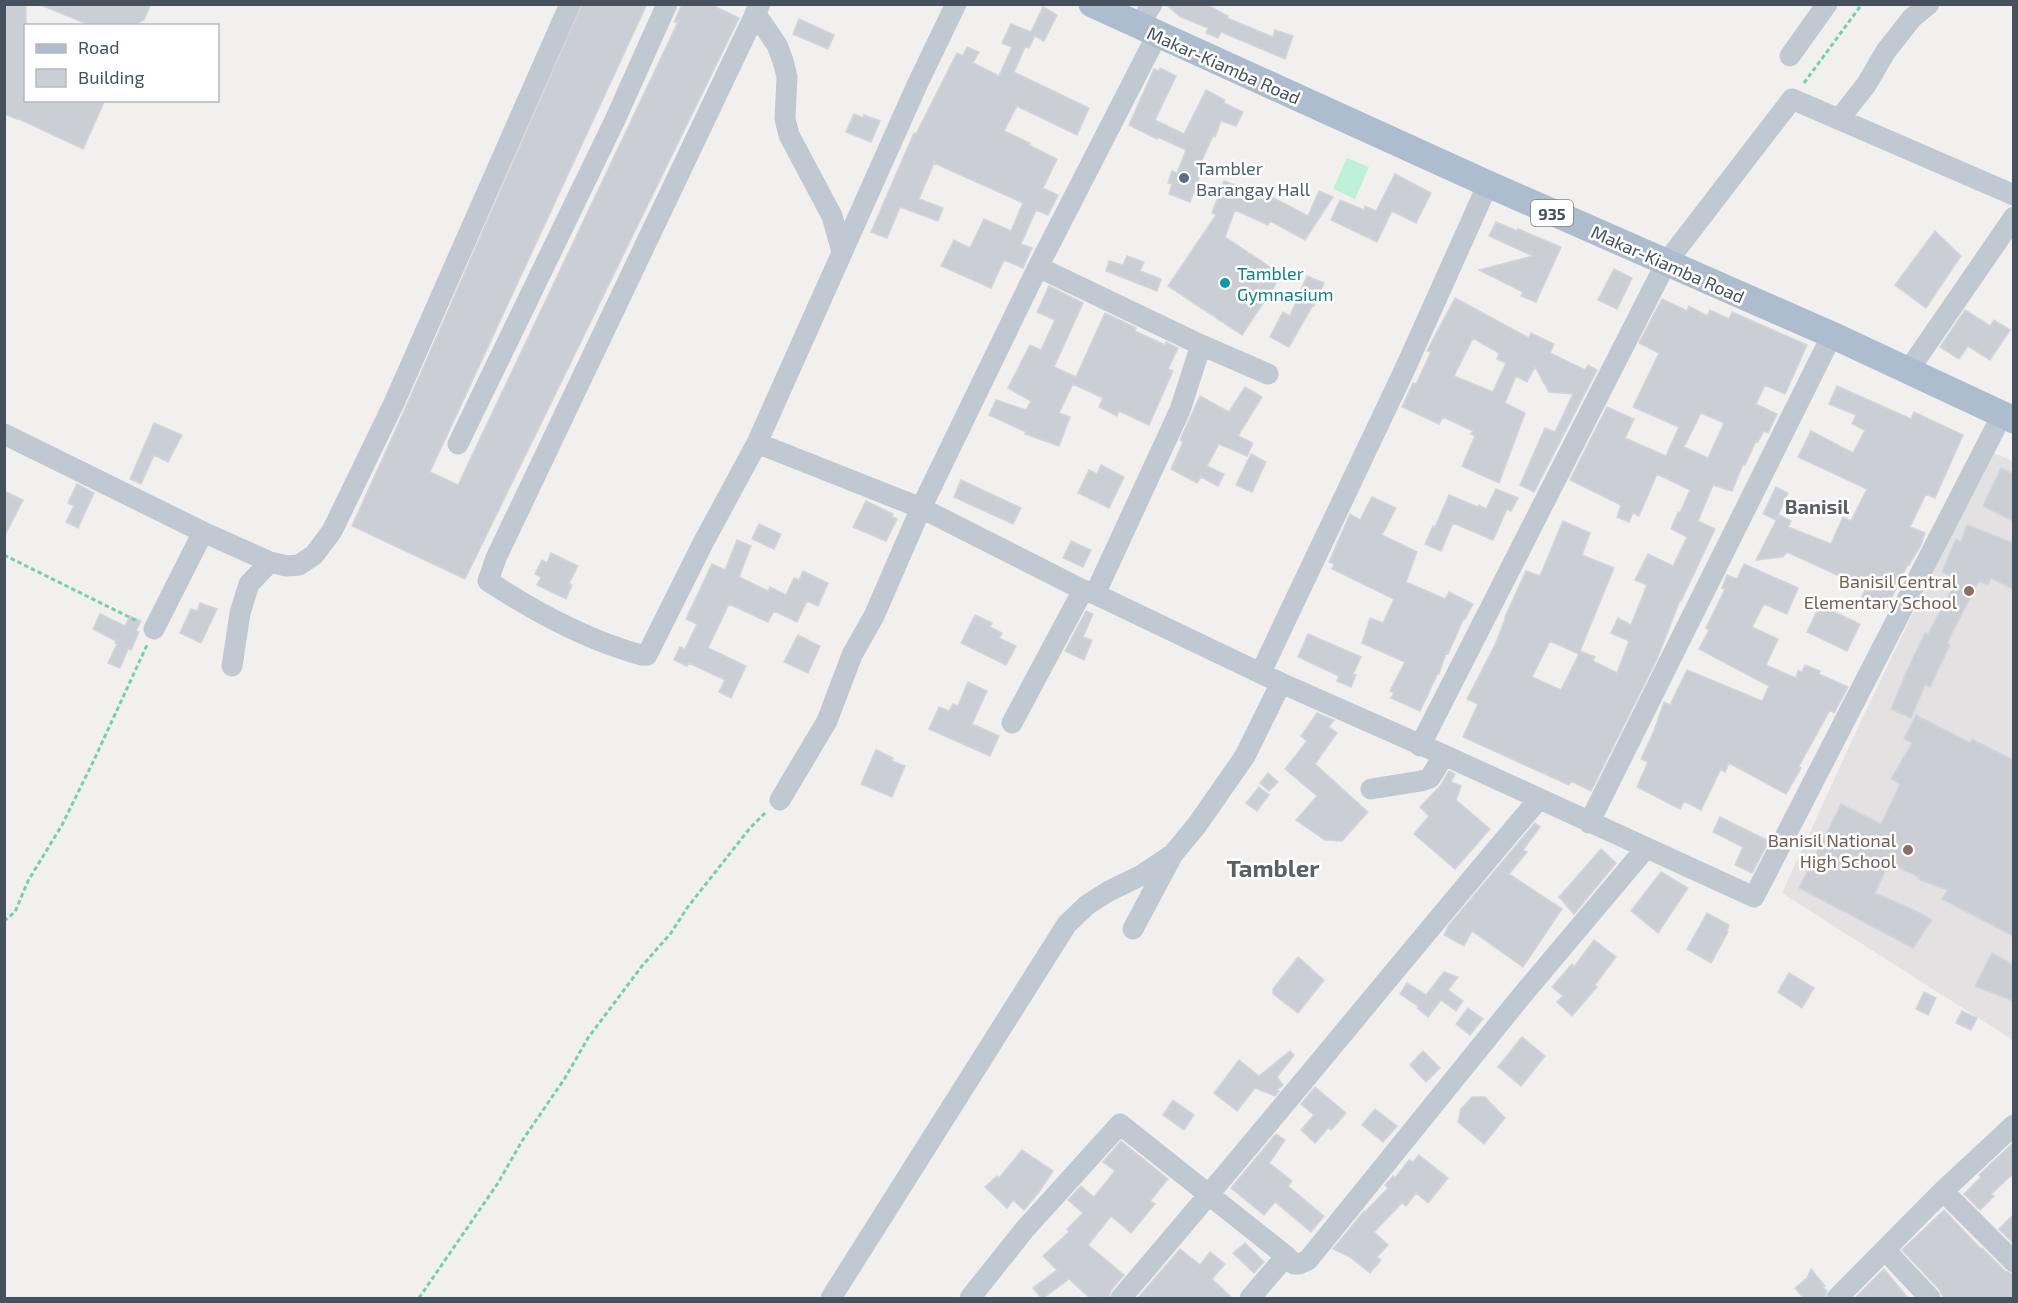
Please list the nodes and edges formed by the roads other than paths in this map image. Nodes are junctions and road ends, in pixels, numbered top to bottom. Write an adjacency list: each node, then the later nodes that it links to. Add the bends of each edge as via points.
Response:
1 (570, 4): 28 (street, via 394,403 332,531 314,555 299,565)
2 (667, 4): 25 (street)
3 (956, 4): 15 (street)
4 (1092, 4): 9 (main road, Makar-Kiamba Road / 935)
5 (1152, 4): 9 (street)
6 (1827, 4): 10 (street)
7 (1929, 4): 11 (street, via 1912,18 1886,51)
8 (758, 9): 15 (street, via 777,45 787,77 785,119 789,135 832,216); 24 (street, via 488,581 597,640 648,655)
9 (1147, 31): 12 (main road, Makar-Kiamba Road / 935); 17 (street)
10 (1790, 56)
11 (1840, 118): 13 (street); 16 (street, via 1792,99)
12 (1488, 184): 16 (main road, Makar-Kiamba Road / 935); 32 (street)
13 (2013, 195)
14 (2013, 217): 20 (street)
15 (842, 252): 24 (street)
16 (1666, 263): 18 (main road, Makar-Kiamba Road / 935); 35 (street)
17 (1038, 267): 19 (street); 26 (street)
18 (1832, 335): 20 (main road, Makar-Kiamba Road / 935); 40 (street)
19 (1201, 345): 21 (street); 29 (street, via 1180,410)
20 (1908, 371): 22 (main road, Makar-Kiamba Road / 935)
21 (1268, 374)
22 (2008, 417): 41 (street, via 1754,897)
23 (4, 434): 27 (street)
24 (757, 443): 26 (street)
25 (459, 444)
26 (921, 508): 29 (street); 39 (street, via 874,616 852,655 827,721)
27 (203, 532): 28 (street); 30 (street)
28 (270, 562): 31 (street, via 249,584)
29 (1089, 592): 32 (street); 34 (street)
30 (154, 629)
31 (232, 666)
32 (1261, 672): 33 (street)
33 (1281, 682): 35 (street); 42 (street, via 1234,775)
34 (1012, 723)
35 (1420, 746): 36 (street)
36 (1444, 755): 37 (street, via 1430,778); 38 (street)
37 (1371, 789)
38 (1539, 799): 40 (street); 46 (street)
39 (780, 800)
40 (1589, 822): 41 (street)
41 (1646, 848): 48 (street, via 1308,1260 1294,1264)
42 (1173, 854): 43 (street); 50 (street, via 1086,905 1067,924)
43 (1133, 929)
44 (2012, 1131): 45 (street)
45 (1943, 1191): 47 (street); 49 (street)
46 (1210, 1194): 48 (street); 51 (street, via 1120,1124 1025,1229); 52 (street)
47 (1885, 1250): 54 (street); 55 (street)
48 (1286, 1256): 53 (street)
49 (2013, 1262)
50 (831, 1299)
51 (970, 1299)
52 (1121, 1299)
53 (1250, 1299)
54 (1838, 1299)
55 (1930, 1299)

